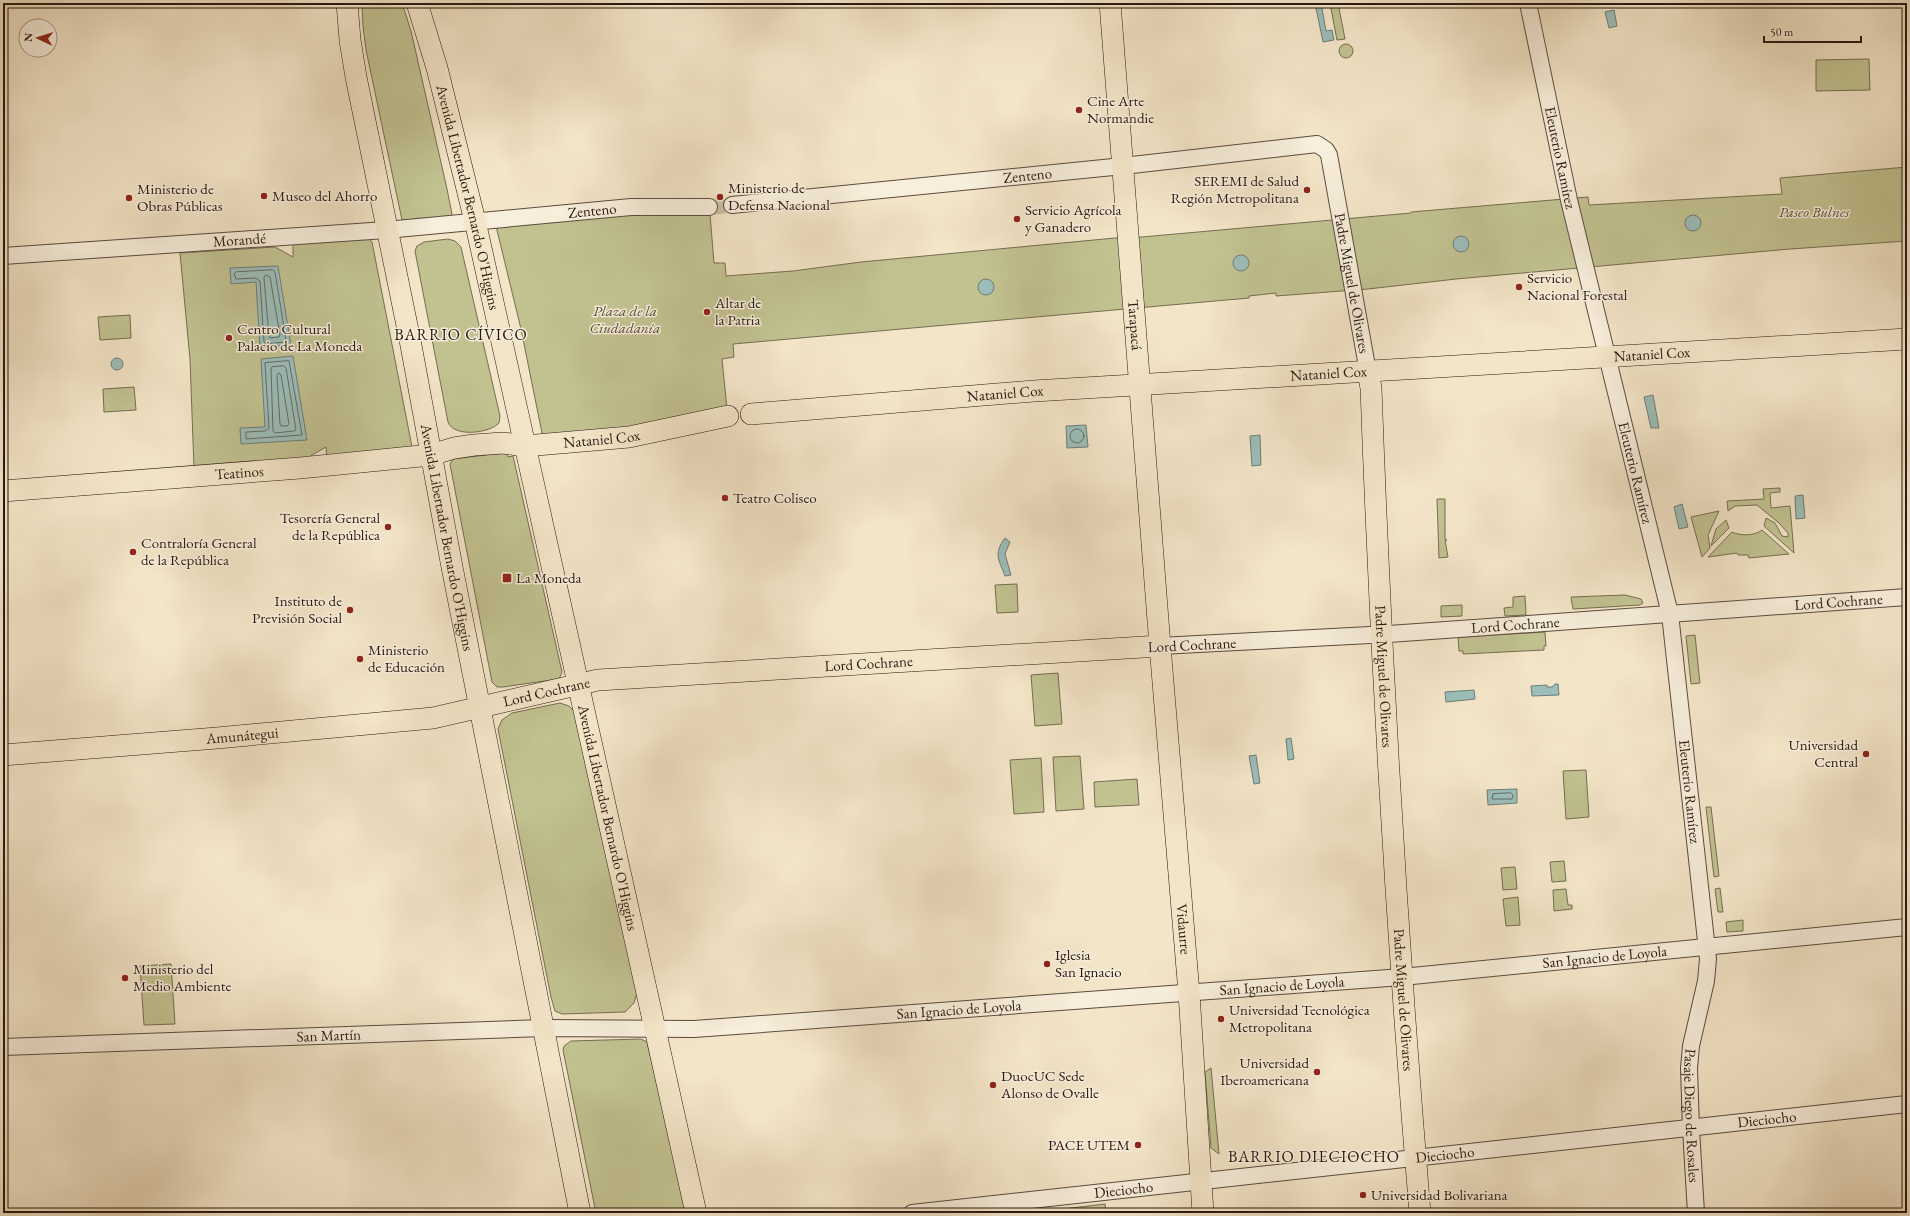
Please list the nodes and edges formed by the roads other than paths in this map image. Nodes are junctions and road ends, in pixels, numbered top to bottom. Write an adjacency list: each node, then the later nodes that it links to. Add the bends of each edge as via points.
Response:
1 (347, 3): 10 (main road, Avenida Libertador Bernardo O'Higgins, via 352,58)
2 (417, 3): 9 (main road, Avenida Libertador Bernardo O'Higgins, via 437,68)
3 (1110, 3): 6 (main road, Tarapacá)
4 (1528, 3): 13 (street, Eleuterio Ramírez, via 1569,200)
5 (1322, 146): 6 (street, Zenteno, via 1312,144); 14 (street, Padre Miguel de Olivares, via 1329,154)
6 (1123, 166): 7 (street, Zenteno); 15 (main road, Tarapacá)
7 (732, 205)
8 (709, 207): 9 (street, Zenteno, via 631,207)
9 (475, 221): 10 (street, Morandé); 19 (main road, Avenida Libertador Bernardo O'Higgins)
10 (386, 230): 11 (street, Morandé); 20 (main road, Avenida Libertador Bernardo O'Higgins)
11 (3, 256)
12 (1907, 339): 13 (main road, Nataniel Cox)
13 (1607, 357): 14 (main road, Nataniel Cox); 23 (street, Eleuterio Ramírez)
14 (1368, 372): 15 (main road, Nataniel Cox); 24 (main road, Padre Miguel de Olivares, via 1371,388)
15 (1141, 385): 16 (main road, Nataniel Cox); 25 (main road, Tarapacá)
16 (751, 414)
17 (728, 416): 19 (main road, Nataniel Cox, via 629,437)
18 (474, 445): 19 (main road, Nataniel Cox, via 503,443); 20 (main road, Teatinos)
19 (525, 446): 26 (main road, Avenida Libertador Bernardo O'Higgins)
20 (431, 455): 21 (main road, Teatinos, via 300,468); 27 (main road, Avenida Libertador Bernardo O'Higgins)
21 (3, 490)
22 (1907, 597): 23 (street, Lord Cochrane)
23 (1670, 614): 24 (street, Lord Cochrane); 30 (street, Eleuterio Ramírez)
24 (1380, 634): 25 (street, Lord Cochrane); 31 (main road, Padre Miguel de Olivares)
25 (1160, 646): 26 (main road, Lord Cochrane, via 598,680); 32 (main road, Vidaurre)
26 (578, 685): 27 (main road, Lord Cochrane); 34 (main road, Avenida Libertador Bernardo O'Higgins)
27 (480, 708): 28 (main road, Amunátegui, via 426,719); 33 (main road, Avenida Libertador Bernardo O'Higgins)
28 (3, 755)
29 (1907, 927): 30 (street, San Ignacio de Loyola)
30 (1707, 948): 31 (street, San Ignacio de Loyola); 37 (street, Pasaje Diego de Rosales, via 1706,981 1690,1056)
31 (1402, 977): 32 (street, San Ignacio de Loyola); 38 (main road, Padre Miguel de Olivares)
32 (1189, 993): 34 (street, San Ignacio de Loyola, via 694,1029); 39 (main road, Vidaurre)
33 (543, 1028): 34 (street, San Martín); 35 (street, San Martín); 40 (main road, Avenida Libertador Bernardo O'Higgins)
34 (655, 1028): 41 (main road, Avenida Libertador Bernardo O'Higgins)
35 (3, 1047)
36 (1907, 1104): 37 (street, Dieciocho)
37 (1691, 1129): 38 (street, Dieciocho); 45 (street, Pasaje Diego de Rosales)
38 (1416, 1159): 39 (street, Dieciocho); 44 (main road, Padre Miguel de Olivares)
39 (1200, 1182): 42 (street, Dieciocho); 43 (main road, Vidaurre)
40 (580, 1213)
41 (696, 1213)
42 (912, 1213)
43 (1203, 1213)
44 (1420, 1213)
45 (1696, 1213)

